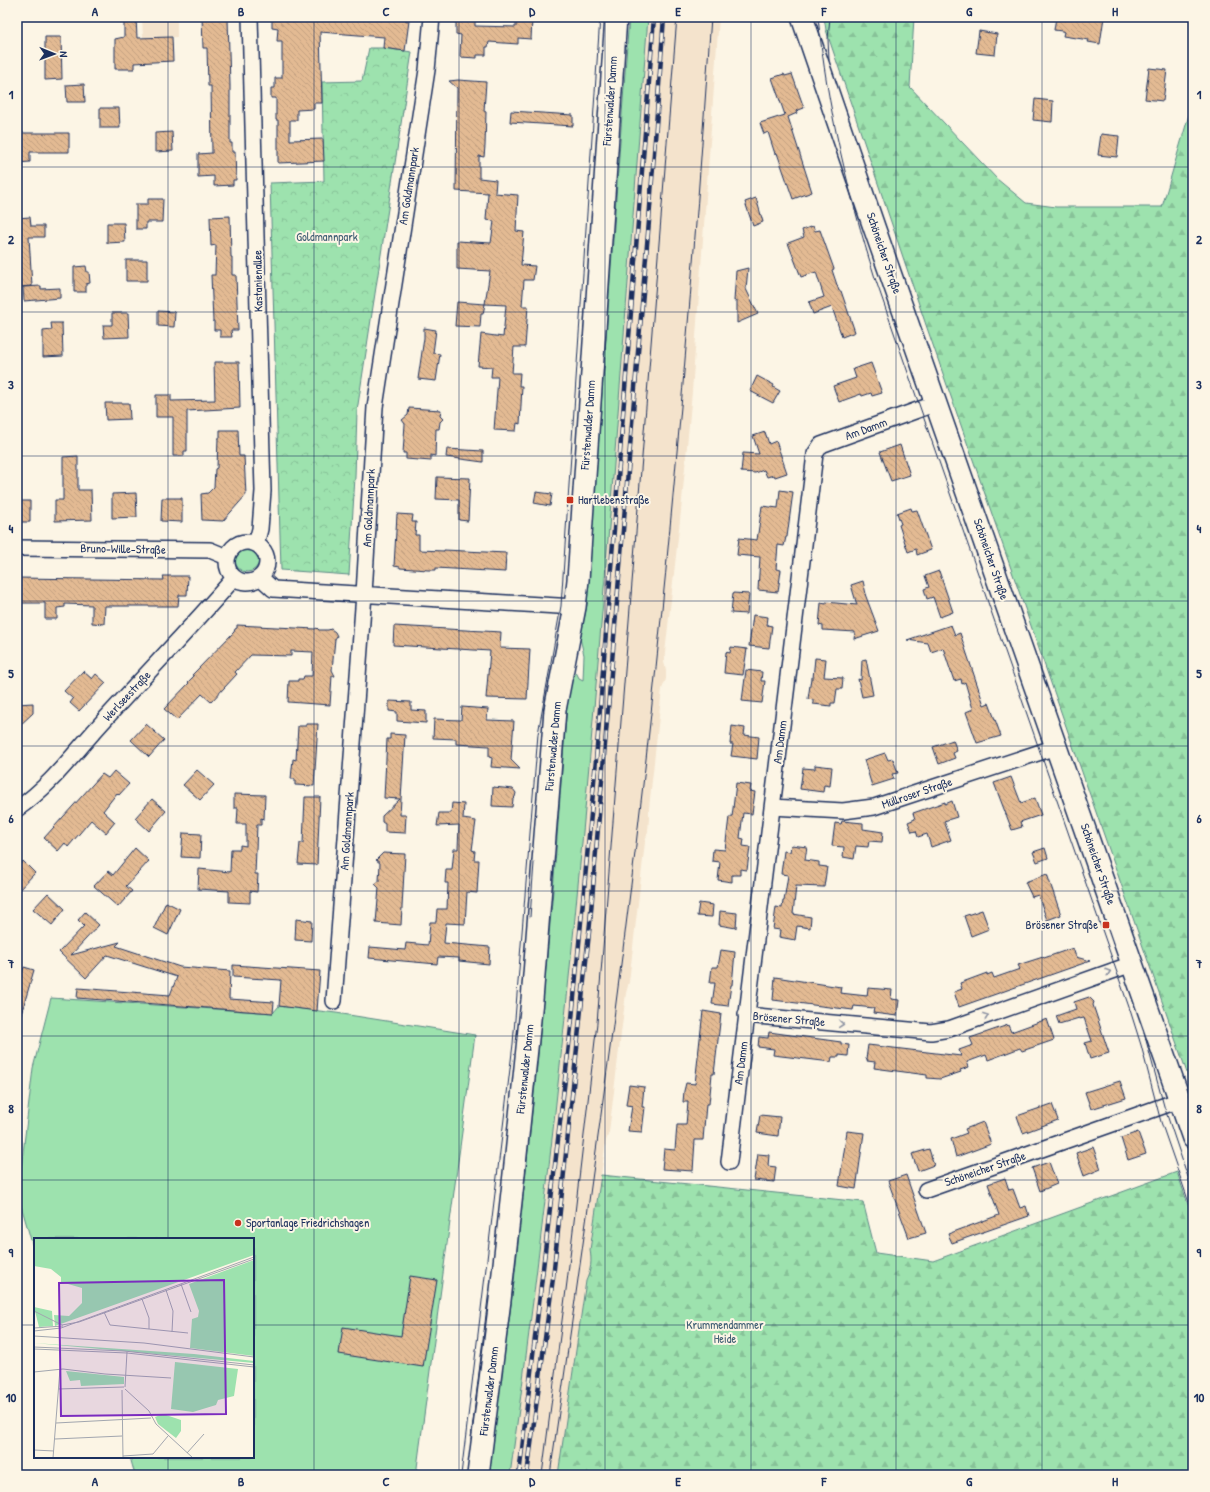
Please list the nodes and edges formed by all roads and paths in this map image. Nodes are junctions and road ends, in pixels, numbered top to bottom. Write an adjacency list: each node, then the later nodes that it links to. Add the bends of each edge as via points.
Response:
1 (250, 17): 6 (street, Kastanienallee, via 263,491 260,529)
2 (432, 17): 11 (street, Am Goldmannpark, via 427,70 375,407)
3 (616, 17): 12 (main road, Fürstenwalder Damm)
4 (802, 17): 5 (main road, Schöneicher Straße)
5 (937, 403): 13 (main road, Schöneicher Straße); 14 (street, Am Damm, via 821,445 815,454)
6 (256, 544): 8 (street, via 247,541 238,543 230,549); 9 (street, via 263,550 267,559 266,569)
7 (17, 548): 8 (street, Bruno-Wille-Straße, via 210,550)
8 (227, 558): 10 (street, via 227,568)
9 (260, 577): 10 (street, via 251,582 242,582); 11 (street, via 272,589)
10 (234, 578): 15 (street, Werlseestraße, via 58,774)
11 (364, 594): 12 (street); 17 (street, Am Goldmannpark)
12 (575, 607): 23 (main road, Fürstenwalder Damm, via 556,710 533,992)
13 (1056, 746): 14 (street, Müllroser Straße, via 874,807 842,812); 16 (main road, Schöneicher Straße)
14 (772, 807): 18 (street, Am Damm)
15 (17, 809)
16 (1132, 964): 18 (street, Brösener Straße, one-way to 16, via 931,1032 949,1029); 19 (main road, Schöneicher Straße)
17 (334, 1002)
18 (746, 1015): 21 (street, Am Damm)
19 (1180, 1100): 20 (main road, Schöneicher Straße); 22 (street, Schöneicher Straße)
20 (1193, 1138)
21 (729, 1162)
22 (926, 1190)
23 (478, 1475)

